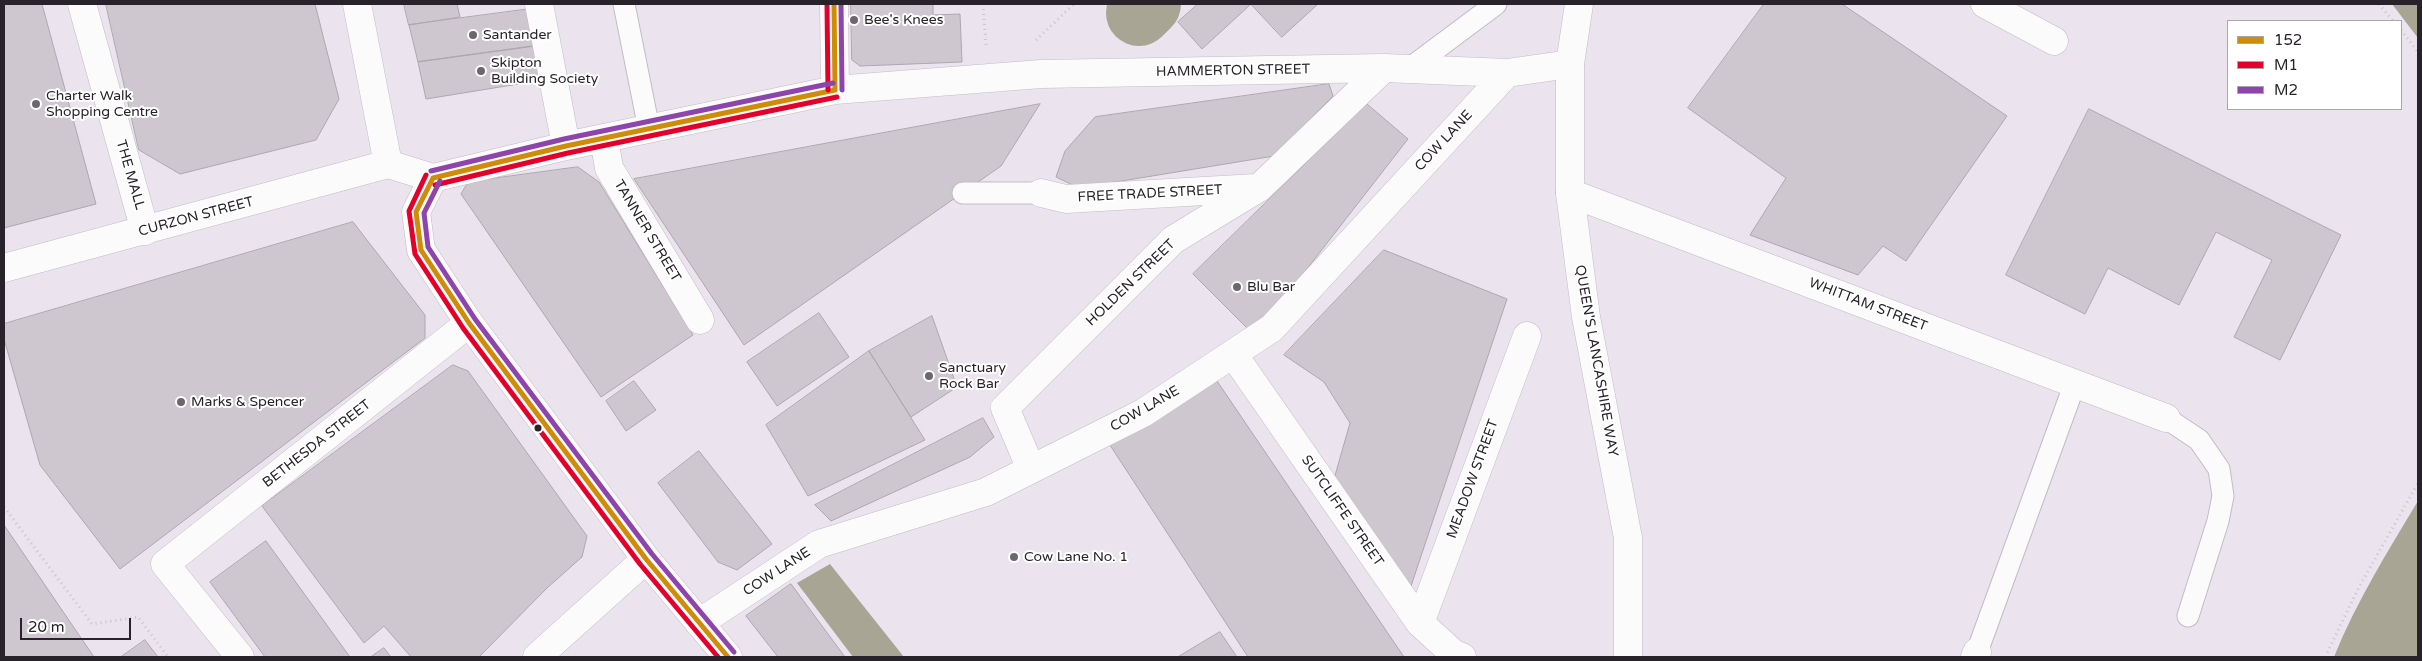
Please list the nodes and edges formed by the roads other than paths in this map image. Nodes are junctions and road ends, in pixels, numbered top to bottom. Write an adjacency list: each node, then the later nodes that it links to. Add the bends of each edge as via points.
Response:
1 (82, 4): 23 (street, THE MALL)
2 (358, 4): 17 (street)
3 (539, 4): 16 (street)
4 (624, 4): 14 (lane)
5 (834, 4): 13 (street)
6 (1496, 4): 11 (lane)
7 (1578, 4): 10 (street)
8 (1985, 4): 9 (street)
9 (2054, 41)
10 (1570, 64): 12 (street, HAMMERTON STREET); 22 (street, QUEEN'S LANCASHIRE WAY)
11 (1396, 69): 12 (street, HAMMERTON STREET); 13 (street, HAMMERTON STREET, via 1041,74); 19 (street, HOLDEN STREET)
12 (1507, 73): 28 (street, COW LANE, via 1272,328)
13 (834, 90): 14 (street, HAMMERTON STREET)
14 (649, 129): 15 (street, HAMMERTON STREET)
15 (604, 138): 16 (street, HAMMERTON STREET); 25 (street, TANNER STREET, via 609,168)
16 (566, 146): 18 (street, HAMMERTON STREET)
17 (388, 164): 18 (street); 23 (street, CURZON STREET)
18 (433, 178): 26 (street, via 416,212 421,250)
19 (1260, 187): 21 (street, FREE TRADE STREET, via 1066,199); 31 (street, HOLDEN STREET, via 1173,240 1005,408)
20 (963, 193): 21 (lane)
21 (1041, 193)
22 (1570, 193): 29 (street, WHITTAM STREET); 41 (street, QUEEN'S LANCASHIRE WAY, via 1586,316 1628,538)
23 (145, 231): 24 (street, CURZON STREET)
24 (4, 268)
25 (700, 320)
26 (469, 323): 32 (street); 37 (street, BETHESDA STREET, via 165,564)
27 (1527, 336): 35 (street, MEADOW STREET)
28 (1232, 354): 31 (street, COW LANE, via 1143,413); 35 (street, SUTCLIFFE STREET)
29 (2075, 383): 30 (street, WHITTAM STREET); 36 (lane)
30 (2166, 418): 33 (lane, via 2199,440 2218,469 2223,496)
31 (1031, 469): 34 (street, COW LANE, via 986,492 819,544)
32 (646, 559): 34 (street); 38 (street)
33 (2188, 616)
34 (700, 623): 39 (street)
35 (1420, 623): 40 (street, SUTCLIFFE STREET, via 1454,654)
36 (1976, 655)
37 (240, 657)
38 (537, 657)
39 (728, 657)
40 (1462, 657)
41 (1628, 657)

